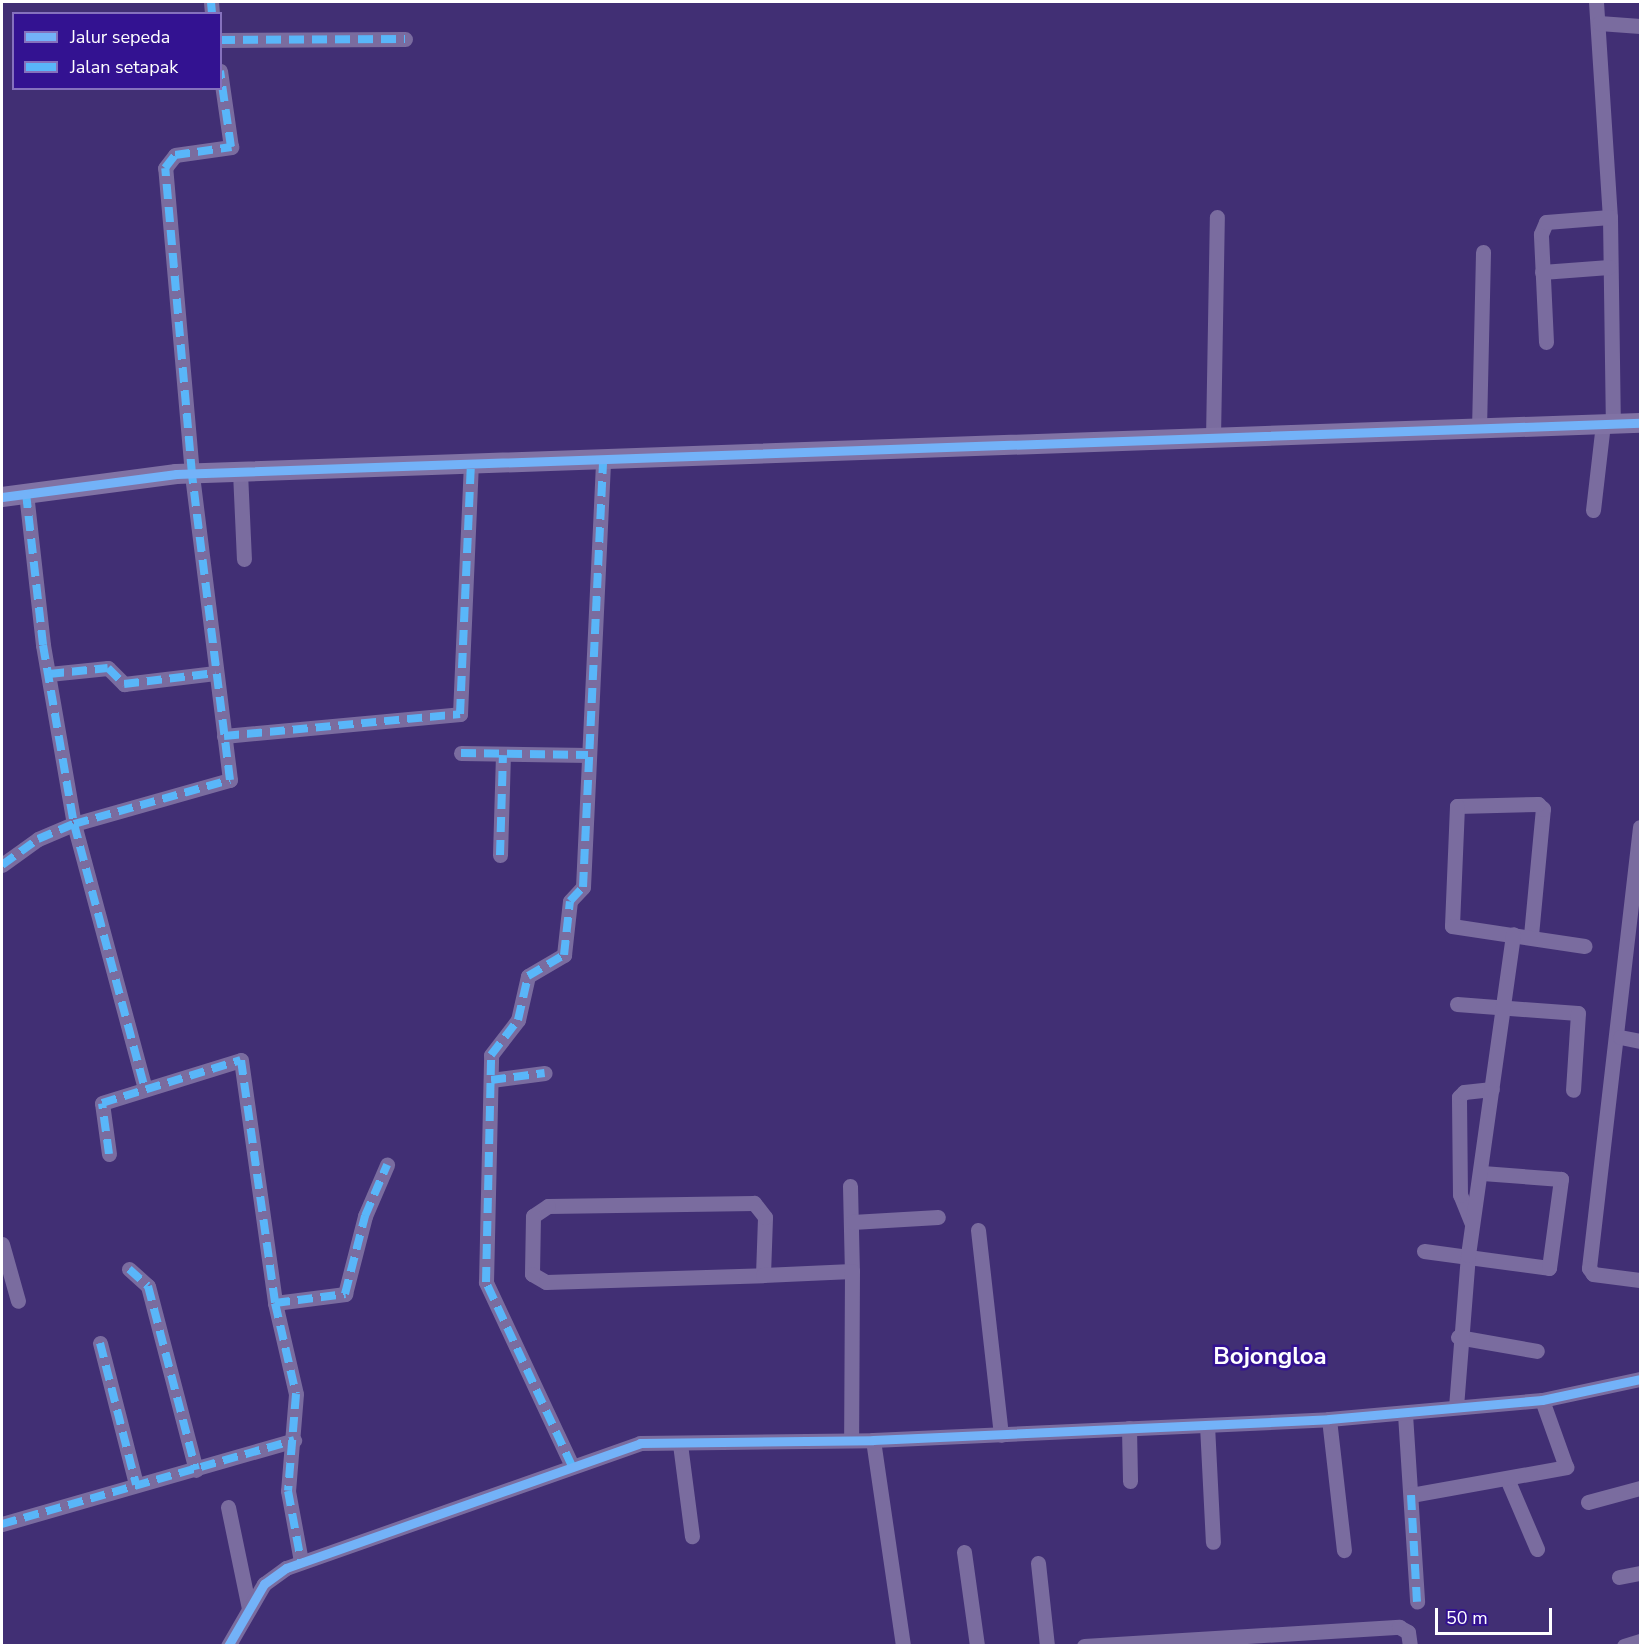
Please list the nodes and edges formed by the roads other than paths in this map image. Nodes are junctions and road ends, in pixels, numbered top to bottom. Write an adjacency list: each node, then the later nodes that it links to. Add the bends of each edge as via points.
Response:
1 (1596, 2): 2 (street)
2 (1599, 23): 3 (street); 8 (street)
3 (1641, 26)
4 (405, 39): 5 (street)
5 (222, 40)
6 (222, 85): 20 (street, via 231,147 175,155 165,168)
7 (1217, 217): 16 (street)
8 (1610, 217): 10 (street); 11 (street, via 1546,222)
9 (1483, 252): 15 (street)
10 (1609, 267): 11 (street); 14 (street)
11 (1542, 272): 12 (street)
12 (1546, 342)
13 (1641, 423): 14 (street)
14 (1608, 424): 15 (street); 23 (street)
15 (1479, 429): 16 (street)
16 (1213, 438): 17 (street)
17 (603, 460): 18 (street); 29 (street)
18 (471, 464): 19 (street); 27 (street, via 460,714)
19 (240, 472): 20 (street); 24 (street)
20 (192, 474): 21 (street); 25 (street)
21 (26, 493): 22 (street); 26 (street)
22 (2, 497)
23 (1593, 510)
24 (244, 559)
25 (215, 673): 26 (street, via 124,684 108,668); 27 (street)
26 (49, 674): 31 (street)
27 (224, 736): 31 (street, via 227,782)
28 (460, 753): 30 (street)
29 (588, 755): 30 (street); 44 (street, via 583,887 570,901 564,955 528,976 518,1020 492,1051)
30 (503, 756): 33 (street)
31 (74, 824): 35 (street, via 38,839); 45 (street)
32 (1641, 827): 34 (street)
33 (500, 855)
34 (1639, 858): 41 (street)
35 (2, 865)
36 (1513, 934): 37 (street); 37 (street, via 1451,924 1457,806 1538,804 1543,809); 40 (street)
37 (1531, 935): 38 (street)
38 (1585, 946)
39 (1457, 1004): 40 (street)
40 (1504, 1006): 46 (street); 47 (street, via 1579,1014)
41 (1620, 1037): 42 (street); 62 (street, via 1589,1268 1593,1274)
42 (1641, 1041)
43 (545, 1073): 44 (street)
44 (492, 1080): 80 (street, via 486,1282)
45 (145, 1089): 48 (street, via 102,1103); 64 (street, via 241,1060)
46 (1492, 1089): 50 (street); 54 (street, via 1464,1092 1459,1097 1460,1195)
47 (1573, 1090)
48 (109, 1154)
49 (387, 1165): 64 (street, via 365,1216 345,1294)
50 (1482, 1173): 54 (street); 58 (street, via 1561,1179 1551,1265)
51 (850, 1186): 53 (street)
52 (938, 1217): 53 (street)
53 (852, 1222): 60 (street)
54 (1472, 1224): 58 (street)
55 (978, 1230): 75 (street)
56 (2, 1244): 63 (street)
57 (1424, 1251): 58 (street)
58 (1468, 1256): 65 (street)
59 (129, 1269): 81 (street, via 148,1286)
60 (852, 1271): 61 (street); 77 (street)
61 (763, 1275): 61 (street, via 537,1280 531,1266 532,1216 548,1206 754,1203 765,1217)
62 (1641, 1280)
63 (18, 1301)
64 (275, 1303): 76 (street, via 297,1394)
65 (1458, 1337): 67 (street); 70 (street)
66 (100, 1343): 84 (street)
67 (1537, 1351)
68 (1641, 1378): 69 (street)
69 (1542, 1400): 70 (street); 83 (street, via 1566,1467)
70 (1456, 1407): 71 (street)
71 (1405, 1414): 72 (street); 86 (street)
72 (1329, 1419): 73 (street); 92 (street)
73 (1207, 1425): 74 (street); 91 (street)
74 (1129, 1428): 75 (street); 82 (street)
75 (1001, 1435): 78 (street)
76 (294, 1440): 81 (street); 95 (street, via 288,1491)
77 (852, 1440): 78 (street); 79 (street)
78 (873, 1440): 108 (street)
79 (680, 1444): 80 (street, via 640,1443); 90 (street)
80 (572, 1466): 95 (street)
81 (196, 1470): 84 (street)
82 (1130, 1481)
83 (1508, 1481): 86 (street); 93 (street)
84 (136, 1484): 89 (street)
85 (1641, 1488): 87 (street)
86 (1411, 1495): 99 (street)
87 (1588, 1502)
88 (228, 1508): 100 (street)
89 (2, 1524)
90 (692, 1536)
91 (1213, 1542)
92 (1344, 1550)
93 (1537, 1550)
94 (964, 1552): 109 (street)
95 (302, 1561): 100 (street, via 275,1575)
96 (1038, 1563): 110 (street)
97 (1641, 1573): 98 (street)
98 (1619, 1577)
99 (1417, 1602)
100 (249, 1608): 107 (street)
101 (1332, 1629): 102 (street); 112 (street); 113 (street, via 1406,1627)
102 (1260, 1639): 104 (street)
103 (1641, 1641): 106 (street)
104 (1190, 1642): 105 (street)
105 (1121, 1644): 111 (street)
106 (1626, 1645)
107 (228, 1646)
108 (903, 1646)
109 (977, 1646)
110 (1047, 1646)
111 (1084, 1646)
112 (1334, 1646)
113 (1410, 1646)

